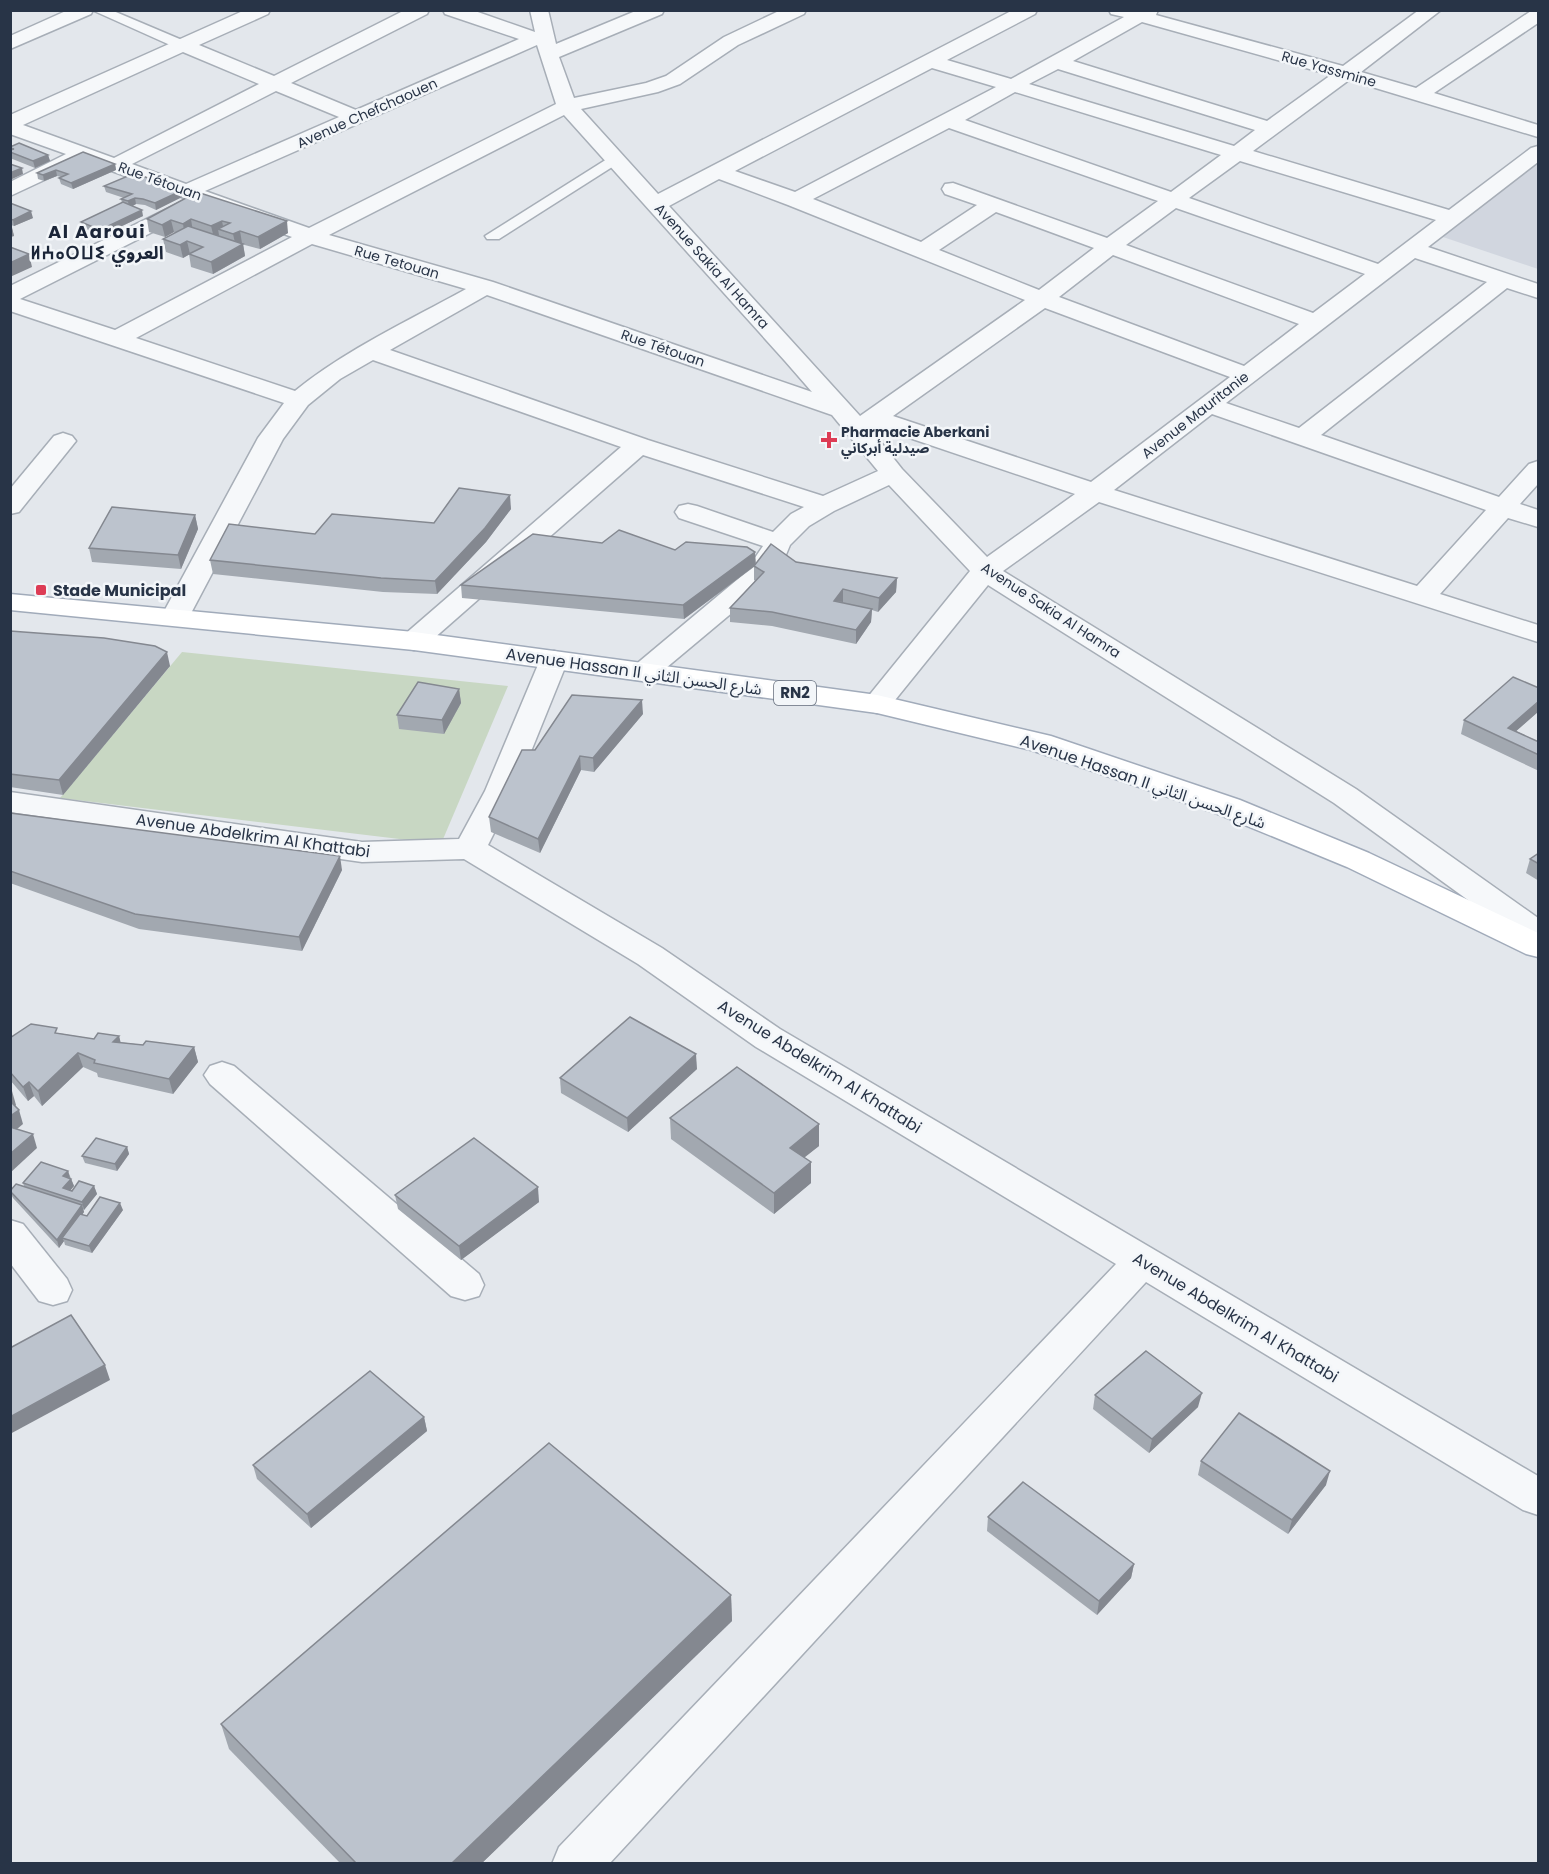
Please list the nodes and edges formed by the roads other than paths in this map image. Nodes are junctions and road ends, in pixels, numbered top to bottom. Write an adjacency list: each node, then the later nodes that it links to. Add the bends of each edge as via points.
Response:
1 (84, 10): 15 (street)
2 (98, 10): 16 (lane)
3 (261, 10): 16 (street)
4 (420, 10): 21 (street)
5 (452, 10): 14 (street)
6 (539, 10): 14 (street, Avenue Sakia Al Hamra)
7 (655, 10): 17 (street)
8 (797, 10): 24 (street, via 731,41 674,80)
9 (1028, 10): 18 (street)
10 (1118, 10): 12 (street, Rue Yassmine)
11 (1432, 10): 20 (street)
12 (1144, 14): 19 (street); 20 (street, Rue Yassmine)
13 (1539, 15): 23 (street)
14 (541, 36): 17 (street, Avenue Sakia Al Hamra); 25 (street, Avenue Chefchaouen)
15 (10, 43)
16 (184, 46): 21 (street); 27 (street)
17 (549, 54): 24 (street, Avenue Sakia Al Hamra)
18 (932, 61): 22 (street); 35 (street)
19 (1057, 62): 22 (street); 28 (street)
20 (1347, 74): 23 (street, Rue Yassmine); 28 (street)
21 (275, 84): 25 (street); 34 (street)
22 (1013, 86): 26 (street); 32 (street)
23 (1417, 96): 29 (street, Rue Yassmine)
24 (567, 106): 33 (street, Avenue Sakia Al Hamra); 44 (street)
25 (358, 117): 38 (street, Avenue Chefchaouen)
26 (948, 121): 39 (street); 40 (street)
27 (10, 125): 31 (street, Rue Tétouan)
28 (1271, 129): 32 (street)
29 (1539, 131)
30 (1539, 152): 43 (street, Avenue Mauritanie)
31 (84, 154): 34 (street, Rue Tétouan); 37 (street)
32 (1238, 154): 40 (street); 43 (street)
33 (615, 159): 41 (street, Avenue Sakia Al Hamra); 45 (lane)
34 (115, 165): 38 (street, Rue Tétouan)
35 (718, 172): 39 (street); 41 (street)
36 (953, 189): 42 (street)
37 (10, 190)
38 (196, 194): 44 (street, Rue Tétouan); 53 (street, Avenue Chefchaouen)
39 (796, 200): 48 (street)
40 (1175, 200): 46 (street); 49 (street)
41 (656, 204): 62 (street, Avenue Sakia Al Hamra)
42 (993, 204): 46 (street); 48 (street)
43 (1452, 218): 47 (street, Avenue Mauritanie)
44 (310, 236): 51 (street, Rue Tetouan); 57 (street)
45 (493, 236)
46 (1109, 247): 54 (street); 56 (street)
47 (1412, 249): 49 (street, Avenue Mauritanie); 50 (street)
48 (924, 250): 54 (street)
49 (1381, 272): 56 (street, Avenue Mauritanie)
50 (1503, 280): 52 (street); 63 (street)
51 (485, 287): 58 (street); 62 (street, Rue Tétouan)
52 (1539, 291)
53 (10, 295)
54 (1042, 299): 59 (street); 62 (street)
55 (10, 303): 57 (street)
56 (1316, 322): 59 (street, Avenue Mauritanie)
57 (118, 338): 60 (street)
58 (369, 351): 60 (street); 65 (street)
59 (1247, 375): 61 (street, Avenue Mauritanie)
60 (299, 400): 78 (street, via 271,438)
61 (1208, 405): 63 (street); 68 (street, Avenue Mauritanie)
62 (858, 419): 67 (street, Avenue Sakia Al Hamra); 68 (street, Rue Tétouan)
63 (1303, 437): 71 (street)
64 (63, 441): 70 (street)
65 (639, 446): 69 (street); 80 (street)
66 (1539, 469): 71 (street)
67 (893, 474): 69 (street); 75 (street, Avenue Sakia Al Hamra)
68 (1095, 492): 75 (street, Avenue Mauritanie); 76 (street, Rue Tétouan)
69 (825, 505): 74 (street, via 800,520)
70 (10, 506)
71 (1505, 507): 73 (street); 76 (street)
72 (688, 512): 74 (street)
73 (1539, 519)
74 (778, 542): 82 (street, via 754,580)
75 (985, 571): 83 (street, Avenue Mauritanie); 86 (street, Avenue Sakia Al Hamra, via 1345,795)
76 (1422, 597): 79 (street, Rue Tétouan)
77 (10, 602): 78 (main road, Avenue Hassan II شارع الحسن الثاني / RN2)
78 (175, 617): 80 (main road, Avenue Hassan II شارع الحسن الثاني / RN2)
79 (1539, 634)
80 (414, 641): 81 (main road, Avenue Hassan II شارع الحسن الثاني / RN2)
81 (554, 660): 82 (main road, Avenue Hassan II شارع الحسن الثاني / RN2); 85 (street, via 500,791)
82 (644, 672): 83 (main road, Avenue Hassan II شارع الحسن الثاني / RN2)
83 (877, 704): 87 (main road, Avenue Hassan II شارع الحسن الثاني / RN2, via 1040,743 1229,807 1358,860)
84 (10, 802): 85 (street, Avenue Abdelkrim Al Khattabi, via 362,852)
85 (470, 849): 90 (street, Avenue Abdelkrim Al Khattabi, via 650,956 768,1038)
86 (1539, 934)
87 (1539, 946)
88 (222, 1075): 91 (street)
89 (10, 1234): 92 (street)
90 (1142, 1261): 93 (street, Avenue Abdelkrim Al Khattabi); 94 (street)
91 (465, 1285)
92 (53, 1290)
93 (1539, 1497)
94 (576, 1863)

